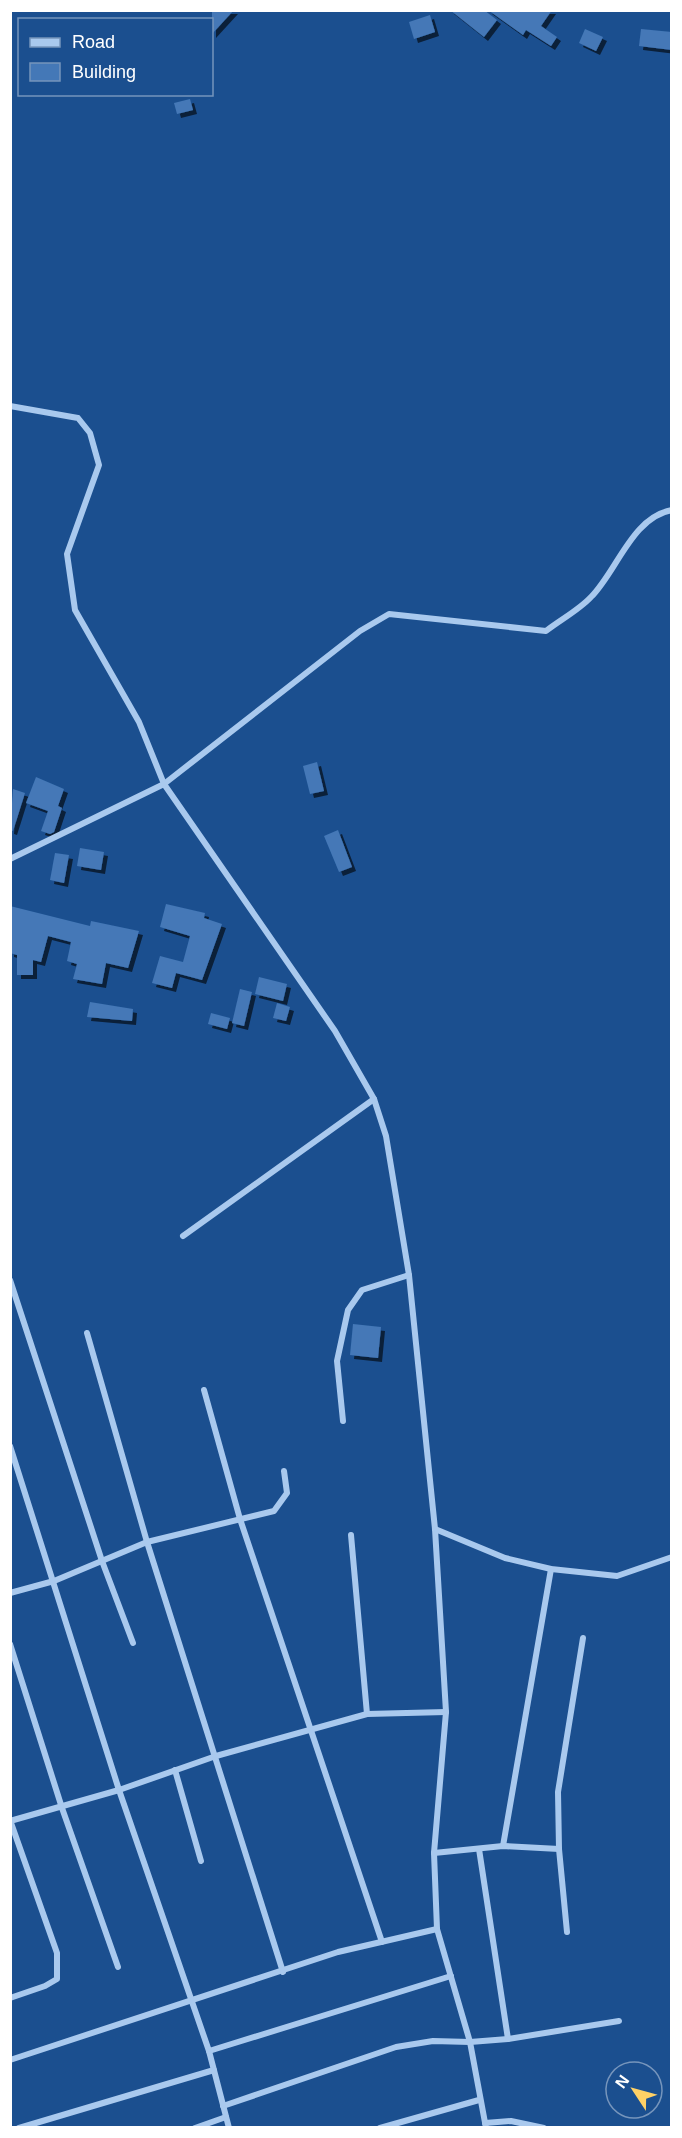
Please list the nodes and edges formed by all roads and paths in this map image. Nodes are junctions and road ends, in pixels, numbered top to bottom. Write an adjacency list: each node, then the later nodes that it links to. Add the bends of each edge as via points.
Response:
1 (10, 406): 3 (street, via 78,418 90,433 99,465 68,554 75,610 139,722)
2 (672, 510): 3 (street, via 657,513 591,597 546,631 389,614 360,631)
3 (164, 784): 4 (street); 5 (street, via 335,1031)
4 (10, 859)
5 (374, 1099): 6 (street); 7 (street, via 387,1136)
6 (183, 1236)
7 (409, 1275): 11 (street, via 362,1290 348,1310 337,1361); 15 (street)
8 (10, 1280): 19 (street)
9 (87, 1333): 17 (street)
10 (204, 1390): 14 (street)
11 (343, 1421)
12 (10, 1446): 21 (street)
13 (284, 1471): 14 (street, via 287,1493 281,1504 274,1511)
14 (240, 1519): 17 (street); 28 (street)
15 (435, 1529): 20 (street, via 505,1558); 26 (street)
16 (351, 1535): 27 (street)
17 (147, 1542): 19 (street); 29 (street)
18 (672, 1557): 20 (street, via 617,1576)
19 (102, 1561): 21 (street); 24 (street)
20 (551, 1569): 34 (street)
21 (54, 1581): 22 (street); 31 (street)
22 (10, 1593)
23 (583, 1638): 36 (street, via 558,1792)
24 (133, 1643)
25 (10, 1644): 32 (street)
26 (446, 1712): 27 (street); 37 (street)
27 (368, 1714): 28 (street)
28 (309, 1730): 29 (street); 41 (street)
29 (216, 1755): 30 (street); 43 (street)
30 (175, 1770): 31 (street); 38 (street)
31 (119, 1790): 32 (street); 46 (street)
32 (62, 1808): 33 (street); 42 (street)
33 (11, 1820): 45 (street, via 57,1953 57,1979)
34 (503, 1846): 35 (street); 36 (street)
35 (478, 1849): 37 (street); 48 (street)
36 (559, 1849): 40 (street)
37 (434, 1853): 39 (street)
38 (201, 1861)
39 (437, 1929): 41 (street); 44 (street)
40 (567, 1932)
41 (382, 1942): 43 (street, via 338,1952)
42 (118, 1967)
43 (283, 1972): 46 (street)
44 (451, 1976): 49 (street); 50 (street)
45 (10, 1998)
46 (193, 2001): 50 (street); 51 (street)
47 (619, 2021): 48 (street)
48 (508, 2039): 49 (street)
49 (470, 2042): 53 (street); 54 (street, via 433,2041 396,2047)
50 (209, 2051): 52 (street)
51 (10, 2060)
52 (214, 2070): 54 (street); 57 (street)
53 (479, 2100): 56 (street); 60 (street)
54 (223, 2106): 55 (street)
55 (226, 2116): 58 (street); 59 (street)
56 (485, 2125): 61 (street, via 511,2121)
57 (19, 2127)
58 (195, 2127)
59 (229, 2127)
60 (380, 2127)
61 (544, 2127)

